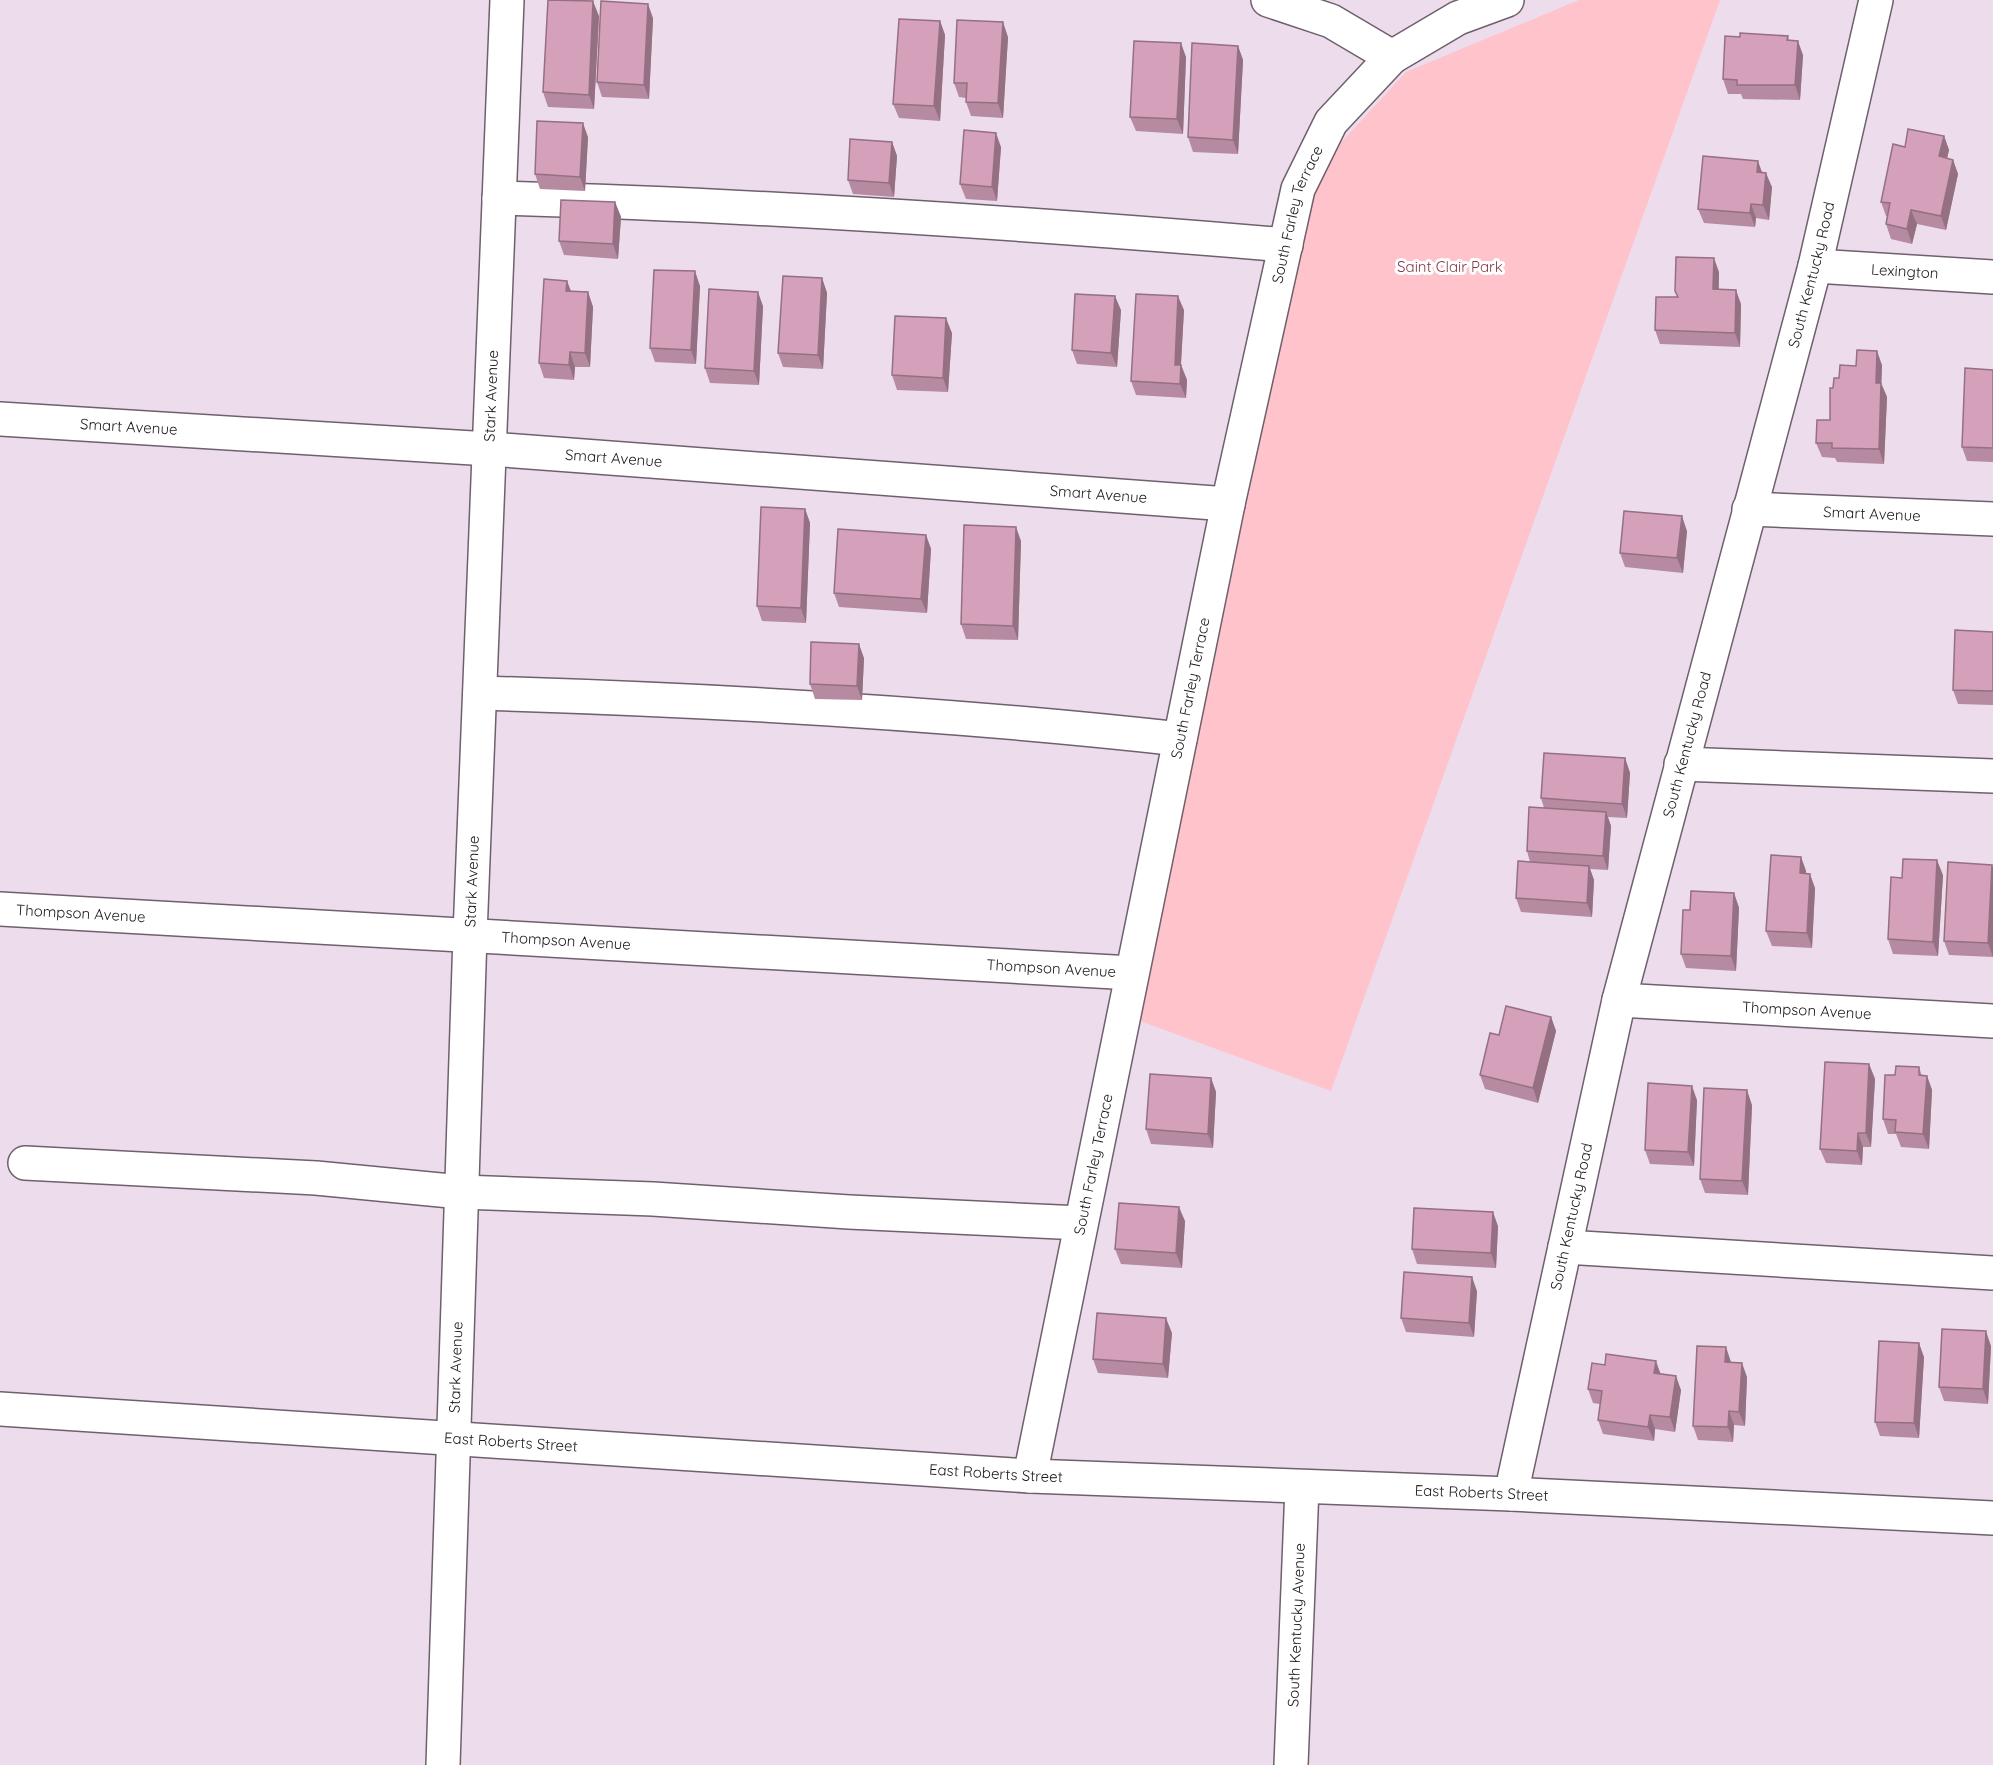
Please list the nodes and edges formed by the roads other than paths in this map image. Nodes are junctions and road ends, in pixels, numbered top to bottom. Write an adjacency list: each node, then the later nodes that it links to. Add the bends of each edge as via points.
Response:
1 (507, 0): 6 (street, Stark Avenue)
2 (1268, 0): 5 (street, via 1331,21)
3 (1507, 0): 5 (street, South Farley Terrace, via 1458,18)
4 (1876, 0): 8 (street, South Kentucky Road)
5 (1392, 57): 7 (street, South Farley Terrace, via 1332,122 1298,189)
6 (499, 198): 7 (street, via 954,219); 11 (street, Stark Avenue)
7 (1286, 245): 12 (street, South Farley Terrace)
8 (1815, 266): 9 (street, Lexington); 13 (street, South Kentucky Road)
9 (1993, 277)
10 (0, 419): 11 (street, Smart Avenue)
11 (489, 449): 12 (street, Smart Avenue); 15 (street, Stark Avenue)
12 (1228, 504): 16 (street, South Farley Terrace)
13 (1749, 509): 14 (street, Smart Avenue); 17 (street, South Kentucky Road)
14 (1993, 519)
15 (480, 693): 16 (street, via 903,712); 20 (street, Stark Avenue)
16 (1180, 739): 21 (street, South Farley Terrace)
17 (1681, 764): 18 (street); 22 (street, South Kentucky Road)
18 (1993, 776)
19 (0, 909): 20 (street, Thompson Avenue)
20 (470, 935): 21 (street, Thompson Avenue); 25 (street, Stark Avenue)
21 (1132, 973): 26 (street, South Farley Terrace)
22 (1619, 1000): 23 (street, Thompson Avenue); 27 (street, South Kentucky Road)
23 (1993, 1021)
24 (25, 1163): 25 (street, via 316,1178)
25 (461, 1192): 26 (street); 30 (street, Stark Avenue)
26 (1081, 1223): 31 (street, South Farley Terrace)
27 (1565, 1247): 28 (street); 33 (street, South Kentucky Road)
28 (1993, 1273)
29 (0, 1409): 30 (street, East Roberts Street)
30 (453, 1440): 31 (street, East Roberts Street); 35 (street, Stark Avenue)
31 (1030, 1476): 32 (street, East Roberts Street)
32 (1302, 1487): 33 (street, East Roberts Street); 36 (street, South Kentucky Avenue)
33 (1511, 1494): 34 (street, East Roberts Street)
34 (1993, 1518)
35 (443, 1765)
36 (1291, 1765)

